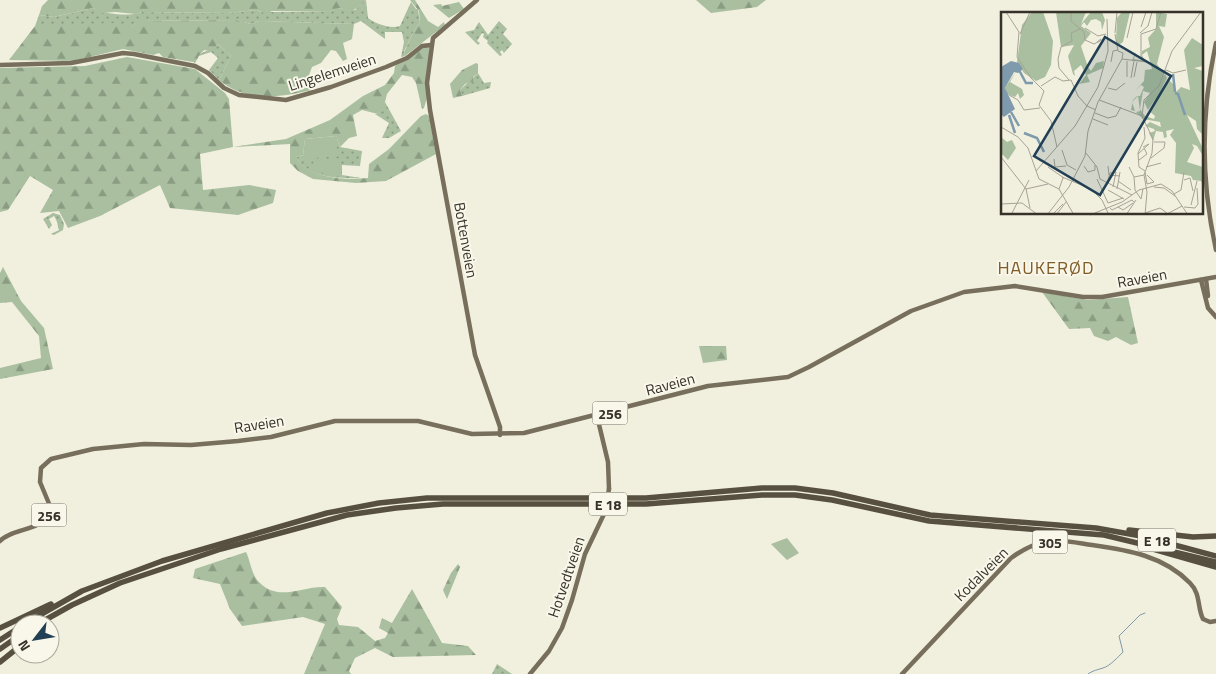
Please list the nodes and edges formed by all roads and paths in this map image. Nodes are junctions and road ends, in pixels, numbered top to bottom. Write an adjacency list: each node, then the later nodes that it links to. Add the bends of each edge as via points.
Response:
1 (477, 0): 3 (main road, Lingelemveien, via 436,34)
2 (1216, 43): 5 (main road, via 1205,117)
3 (431, 45): 4 (main road, Lingelemveien, via 422,46 407,58 386,67 286,100 239,95 195,66 134,54 122,53 76,63); 12 (main road, Bottenveien, via 427,83 432,117 477,364)
4 (0, 65)
5 (1207, 189): 6 (main road); 7 (main road)
6 (1216, 235)
7 (1216, 250)
8 (1215, 277): 9 (main road, Raveien)
9 (1204, 279): 10 (main road, via 1208,308); 11 (main road, Raveien / 256, via 1094,297 1015,286 964,292 911,311 788,377 708,386)
10 (1216, 316)
11 (598, 416): 12 (main road, Raveien / 256, via 532,432); 29 (main road, Hotvedtveien, bridge, via 608,462 609,489 605,512 585,554 562,628)
12 (500, 435): 16 (main road, Raveien / 256, via 468,434 424,422 340,421 252,440 116,447 61,457 48,461 41,468 39,479 50,503 48,516 38,525 6,536)
13 (1096, 528): 15 (highway, via 1193,537); 17 (highway, E 18); 20 (highway, E 18, via 930,515 833,493 795,488 670,497 427,498 365,506 299,520 155,563)
14 (1114, 536): 18 (highway, E 18); 19 (highway, E 18, via 1118,540); 21 (highway, E 18, via 929,521 832,500 784,494 654,504 428,505 366,512 288,530 158,569)
15 (1216, 536)
16 (0, 543)
17 (1216, 556)
18 (1216, 562)
19 (1216, 567)
20 (96, 585): 22 (highway, E 18); 26 (highway)
21 (72, 605): 23 (highway, E 18); 24 (highway, E 18)
22 (41, 614)
23 (56, 614)
24 (59, 614)
25 (1216, 621): 30 (main road, Kodalveien / 305, via 1203,619 1199,598 1190,584 1157,560 1105,547 1047,542 1012,558)
26 (0, 628)
27 (10, 654): 28 (highway)
28 (0, 662)
29 (530, 674)
30 (902, 674)

